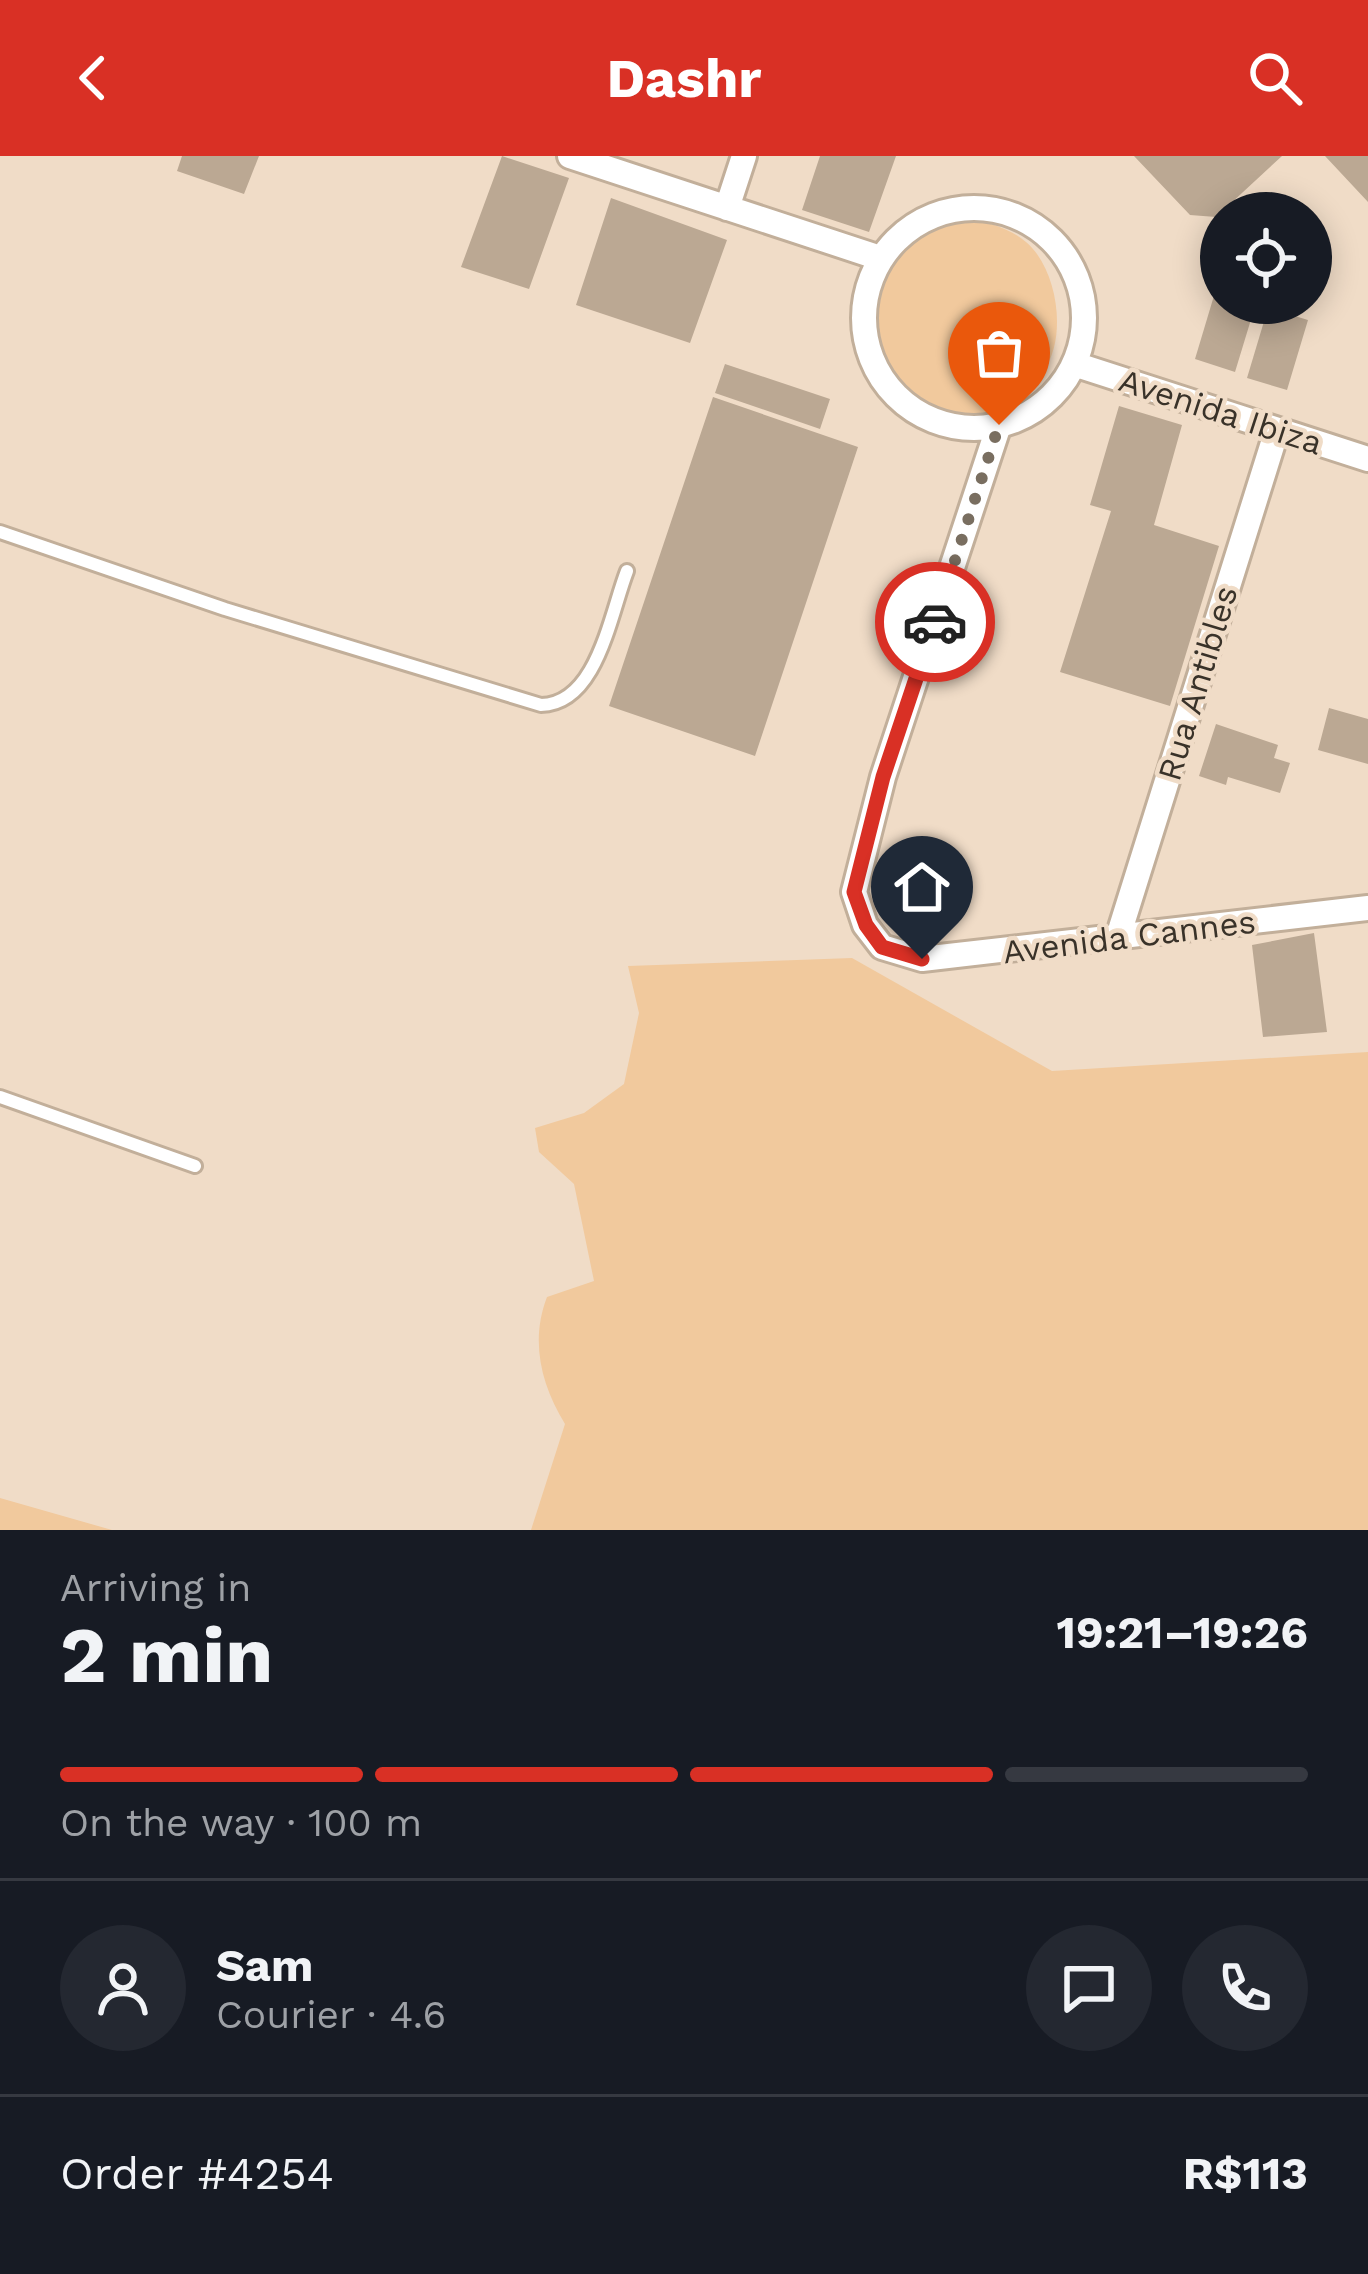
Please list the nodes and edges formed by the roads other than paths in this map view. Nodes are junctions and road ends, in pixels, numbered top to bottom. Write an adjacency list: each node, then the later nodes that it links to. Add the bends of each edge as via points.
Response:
1 (570, 156): 3 (street)
2 (744, 156): 3 (street)
3 (728, 208): 4 (street)
4 (880, 258): 5 (street, via 909,228 946,211 988,208 1027,222 1059,248 1079,284 1084,325); 6 (street, via 866,295 864,334 889,388 938,422)
5 (1074, 364): 6 (street, via 1050,397); 7 (street, Avenida Ibiza)
6 (999, 425): 12 (street, Avenida Cannes, via 883,777 854,892 882,947 922,959)
7 (1277, 430): 8 (street, Avenida Ibiza); 12 (street, Rua Antibles)
8 (1368, 459)
9 (0, 532): 10 (lane, via 541,705 559,704 583,686)
10 (627, 571)
11 (1368, 908): 12 (street, Avenida Cannes)
12 (1118, 937)
13 (0, 1097): 14 (lane)
14 (195, 1166)

